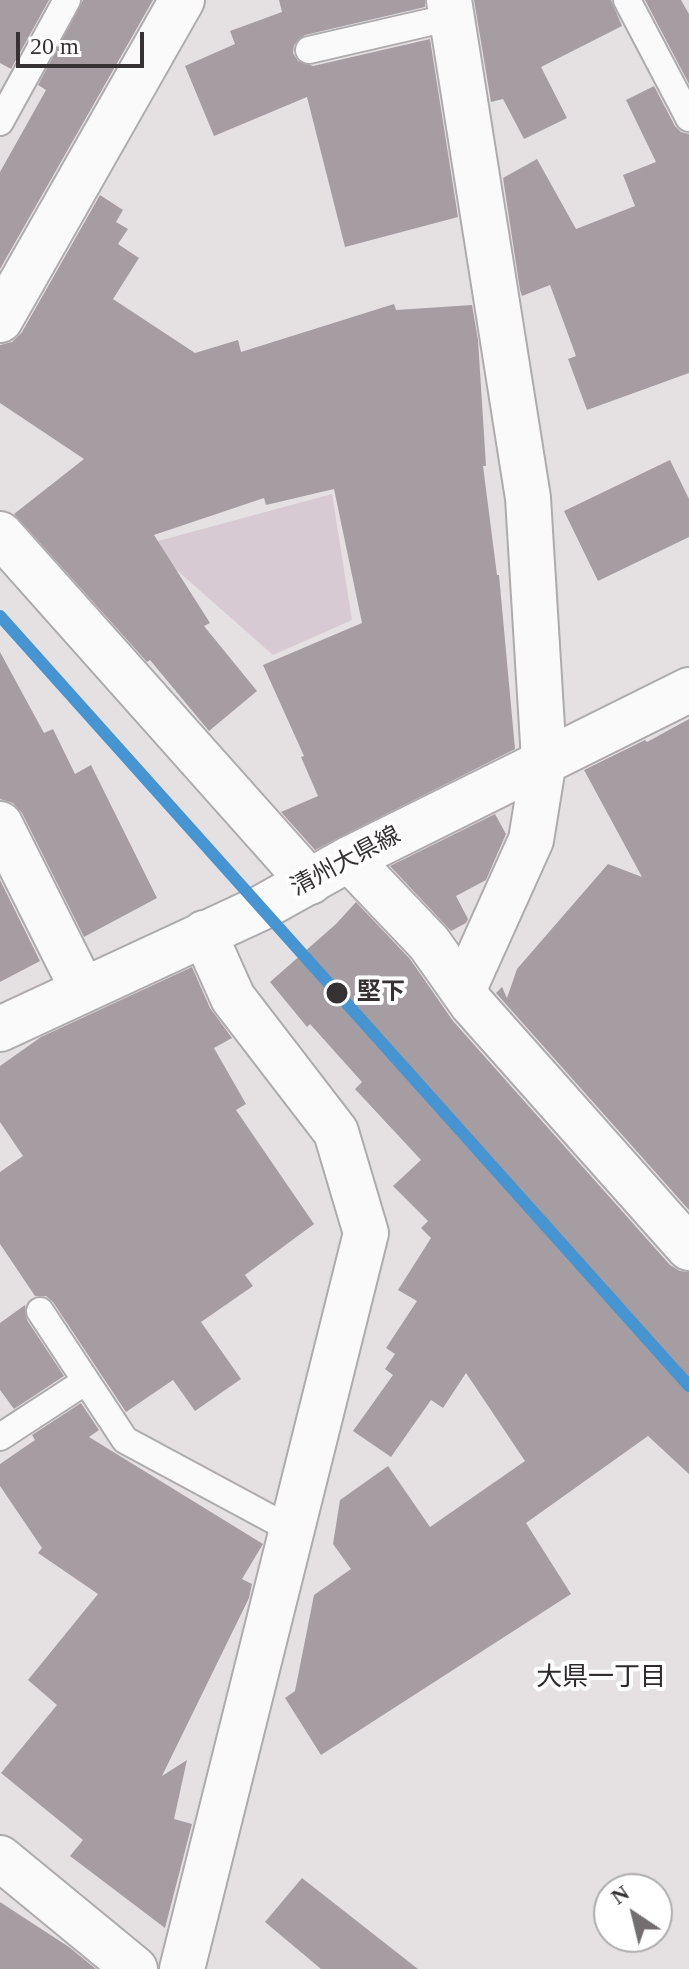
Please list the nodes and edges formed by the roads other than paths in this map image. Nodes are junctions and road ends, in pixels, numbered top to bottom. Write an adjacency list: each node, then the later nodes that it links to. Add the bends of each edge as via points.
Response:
1 (67, 0): 7 (lane)
2 (182, 0): 8 (street)
3 (627, 0): 6 (lane)
4 (451, 9): 5 (lane); 11 (street, via 528,498)
5 (309, 50)
6 (689, 118)
7 (0, 122)
8 (0, 320)
9 (0, 534): 14 (street)
10 (689, 690): 11 (street, 清州大県線)
11 (544, 760): 13 (street, 清州大県線); 17 (street, via 531,840)
12 (0, 824): 16 (street)
13 (349, 859): 14 (street, 清州大県線); 17 (street, via 429,943)
14 (310, 882): 15 (street, 清州大県線)
15 (204, 933): 16 (street, 清州大県線); 23 (street, via 233,998 336,1132 366,1233)
16 (83, 990): 18 (street, 清州大県線)
17 (463, 991): 19 (street)
18 (0, 1029)
19 (689, 1248)
20 (40, 1311): 21 (lane)
21 (86, 1381): 22 (lane); 23 (lane, via 125,1440)
22 (0, 1437)
23 (292, 1530): 26 (street)
24 (0, 1858): 25 (street)
25 (135, 1969)
26 (182, 1969)

